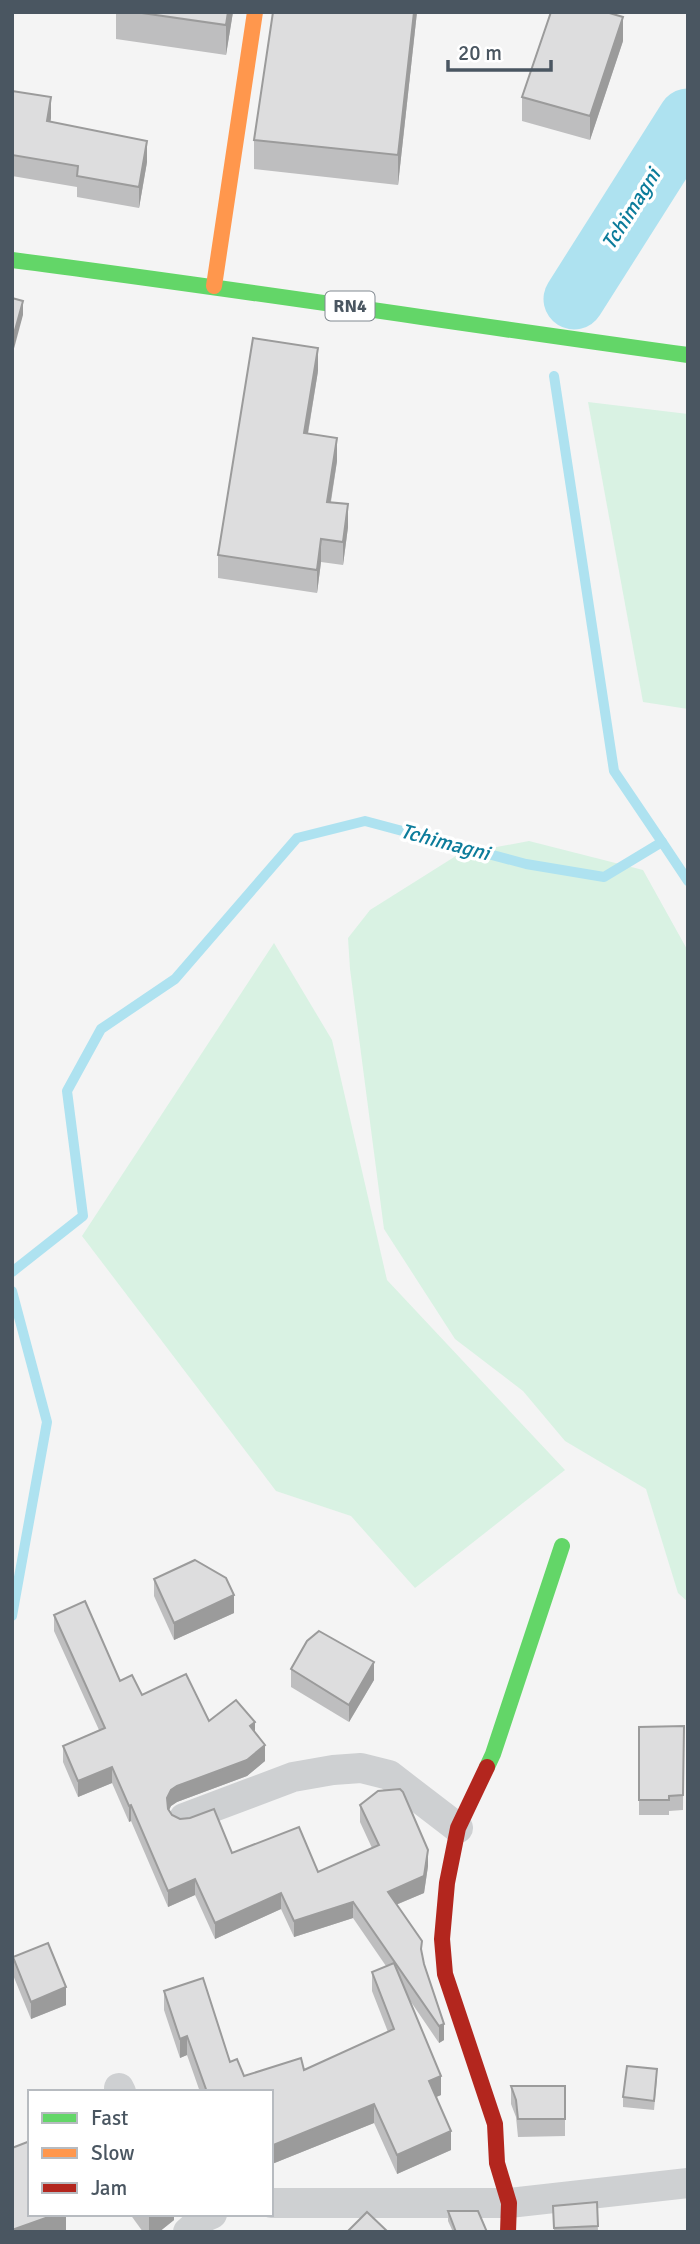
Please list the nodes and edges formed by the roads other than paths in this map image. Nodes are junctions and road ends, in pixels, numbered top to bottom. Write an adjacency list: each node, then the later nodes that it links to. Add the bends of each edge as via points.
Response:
1 (255, 12): 3 (main road)
2 (12, 260): 3 (main road, RN4)
3 (214, 285): 4 (main road, RN4)
4 (688, 355)
5 (562, 1546): 7 (main road, via 493,1754)
6 (184, 1818): 7 (street, via 293,1777 361,1769 389,1775)
7 (458, 1828): 10 (main road, via 442,1939 445,1974 495,2124 497,2163)
8 (688, 2183): 10 (street)
9 (273, 2203): 10 (street)
10 (509, 2217)

